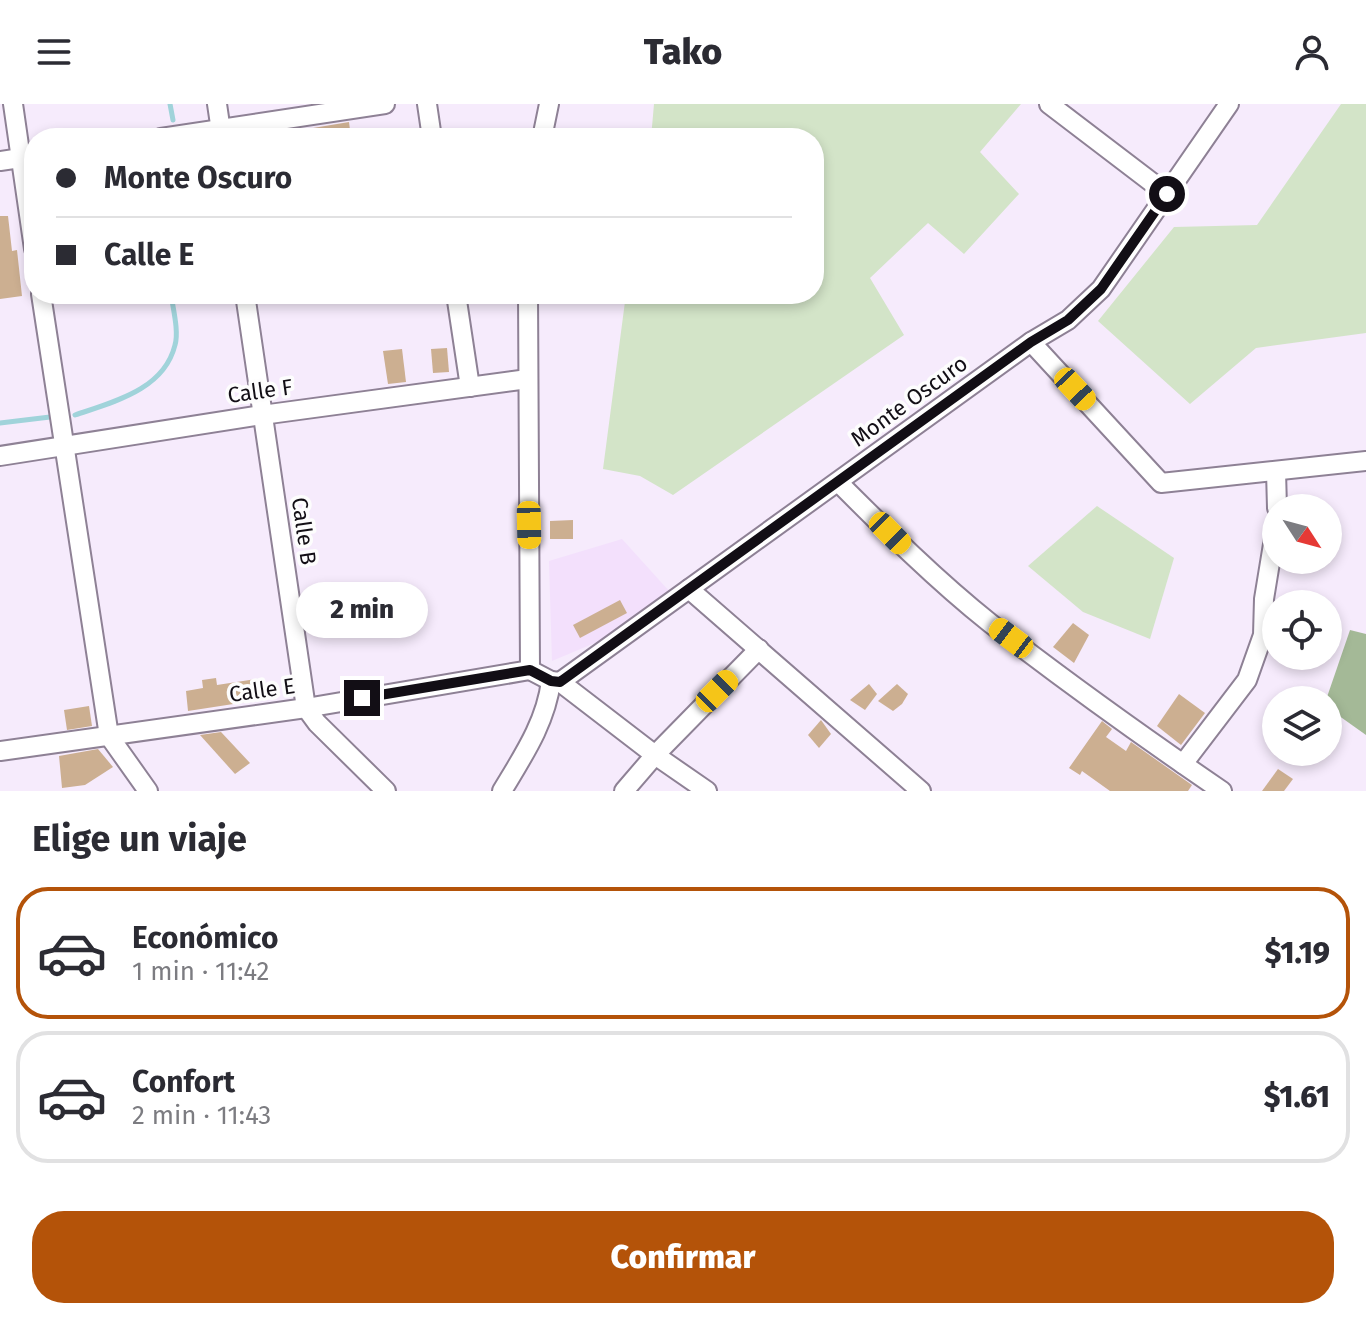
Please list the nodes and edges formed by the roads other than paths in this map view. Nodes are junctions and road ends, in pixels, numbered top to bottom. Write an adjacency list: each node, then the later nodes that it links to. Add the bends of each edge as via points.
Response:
1 (13, 104): 12 (street)
2 (217, 104): 8 (street)
3 (385, 104): 9 (street)
4 (427, 104): 10 (street)
5 (549, 104): 11 (street)
6 (1049, 104): 15 (street)
7 (1229, 104): 15 (street, Monte Oscuro)
8 (220, 128)
9 (254, 128)
10 (431, 128)
11 (544, 128)
12 (24, 146)
13 (24, 157): 14 (street)
14 (0, 161)
15 (1167, 194): 20 (street, Monte Oscuro, via 1101,289 1068,320)
16 (43, 304): 24 (street)
17 (246, 304): 23 (street, Calle B)
18 (458, 304): 22 (street)
19 (528, 304): 21 (street)
20 (1031, 342): 27 (street, via 1161,483); 28 (street, Monte Oscuro)
21 (528, 379): 22 (street, Calle F); 33 (street)
22 (470, 387): 23 (street, Calle F)
23 (262, 415): 24 (street, Calle F); 35 (street, Calle B)
24 (64, 445): 25 (street, Calle F); 36 (street)
25 (0, 456)
26 (1366, 461): 27 (street)
27 (1276, 471): 29 (street)
28 (838, 482): 31 (street, Monte Oscuro); 39 (street, via 988,621)
29 (1277, 494)
30 (1268, 574): 39 (street, via 1263,635 1247,680)
31 (689, 589): 32 (street); 34 (street, Monte Oscuro)
32 (759, 649): 38 (street); 45 (street)
33 (530, 670): 34 (street); 35 (street, Calle E)
34 (556, 681): 38 (street); 42 (street, via 539,725)
35 (306, 708): 36 (street, Calle E); 41 (street)
36 (109, 736): 37 (street, Calle E); 40 (street)
37 (0, 751)
38 (655, 755): 43 (street); 44 (street)
39 (1183, 764): 46 (street)
40 (148, 791)
41 (386, 791)
42 (502, 791)
43 (624, 791)
44 (707, 791)
45 (921, 791)
46 (1222, 791)

